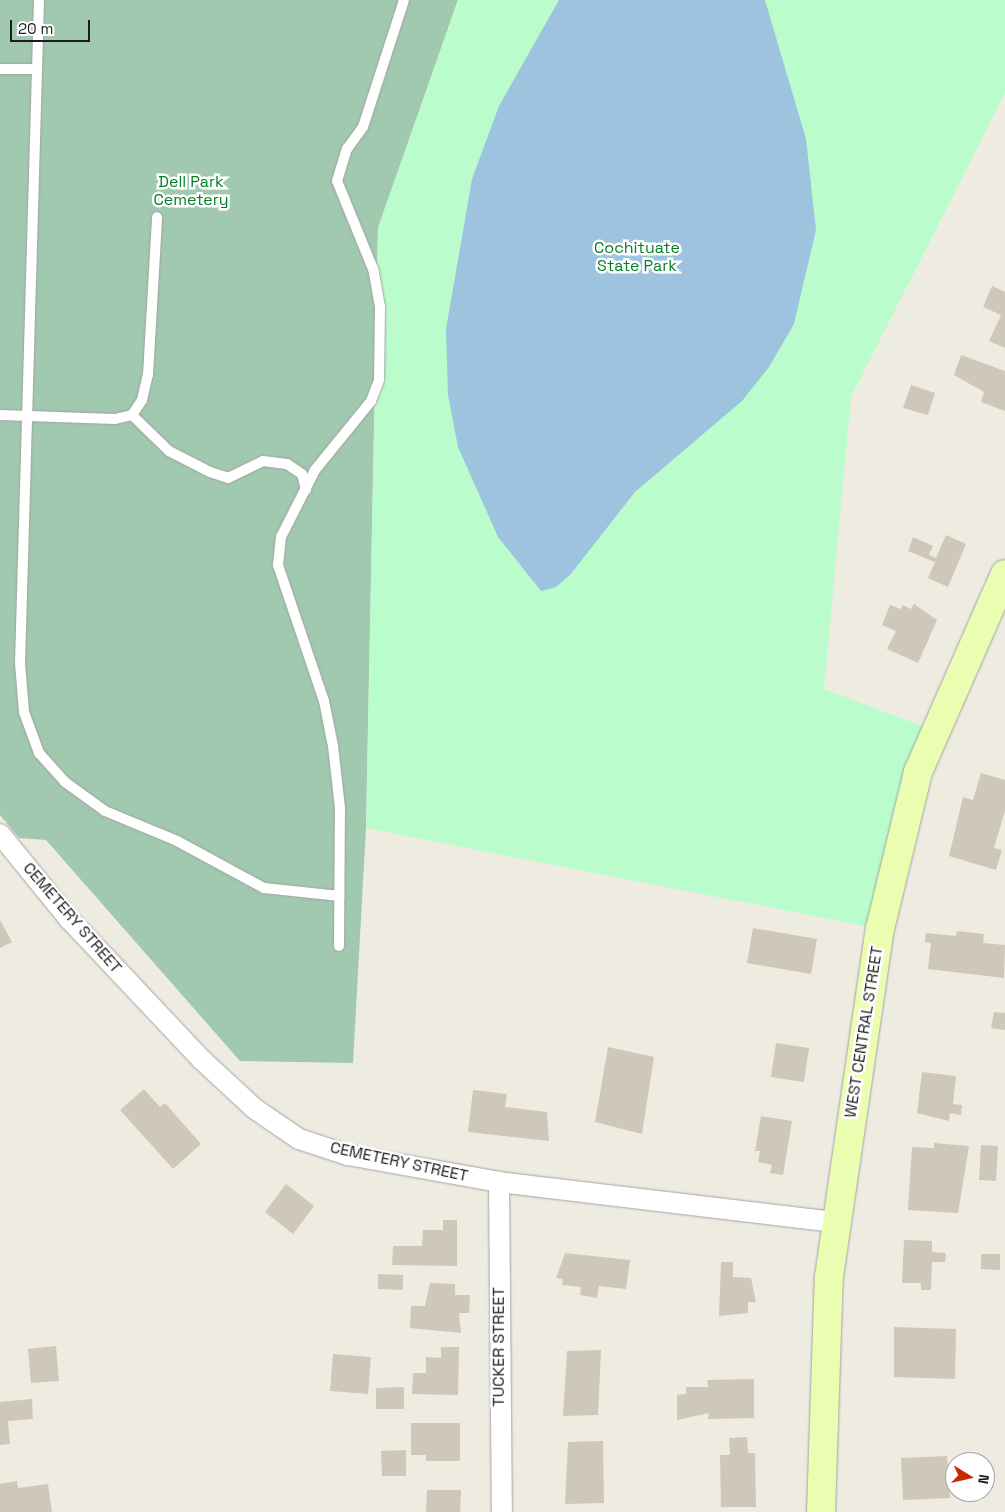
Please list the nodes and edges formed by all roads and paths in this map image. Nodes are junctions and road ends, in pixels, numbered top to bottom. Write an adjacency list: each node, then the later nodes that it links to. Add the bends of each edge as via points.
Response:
1 (39, 0): 4 (lane)
2 (404, 0): 9 (lane, via 363,127 347,149 337,181 373,269 380,307 379,380 371,401 331,446)
3 (0, 69): 4 (lane)
4 (36, 69): 8 (lane)
5 (157, 216): 6 (lane, via 148,375 142,400)
6 (132, 415): 8 (lane, via 115,419); 9 (lane, via 169,451 210,472 228,478 263,461 287,464 302,474)
7 (0, 416): 8 (lane)
8 (28, 416): 12 (lane, via 20,663 24,712 39,753 65,782 105,811 177,841 264,888)
9 (306, 489): 12 (lane, via 281,537 278,564 326,710 340,808)
10 (1005, 574): 15 (main road, WEST CENTRAL STREET, via 933,730 904,820 880,930)
11 (0, 834): 14 (street, CEMETERY STREET, via 70,920 202,1060 255,1109 299,1139 348,1155)
12 (340, 896): 13 (lane)
13 (339, 946)
14 (499, 1182): 15 (street, CEMETERY STREET); 16 (street, TUCKER STREET)
15 (835, 1222): 17 (main road, WEST CENTRAL STREET, via 824,1337)
16 (502, 1512)
17 (821, 1512)

